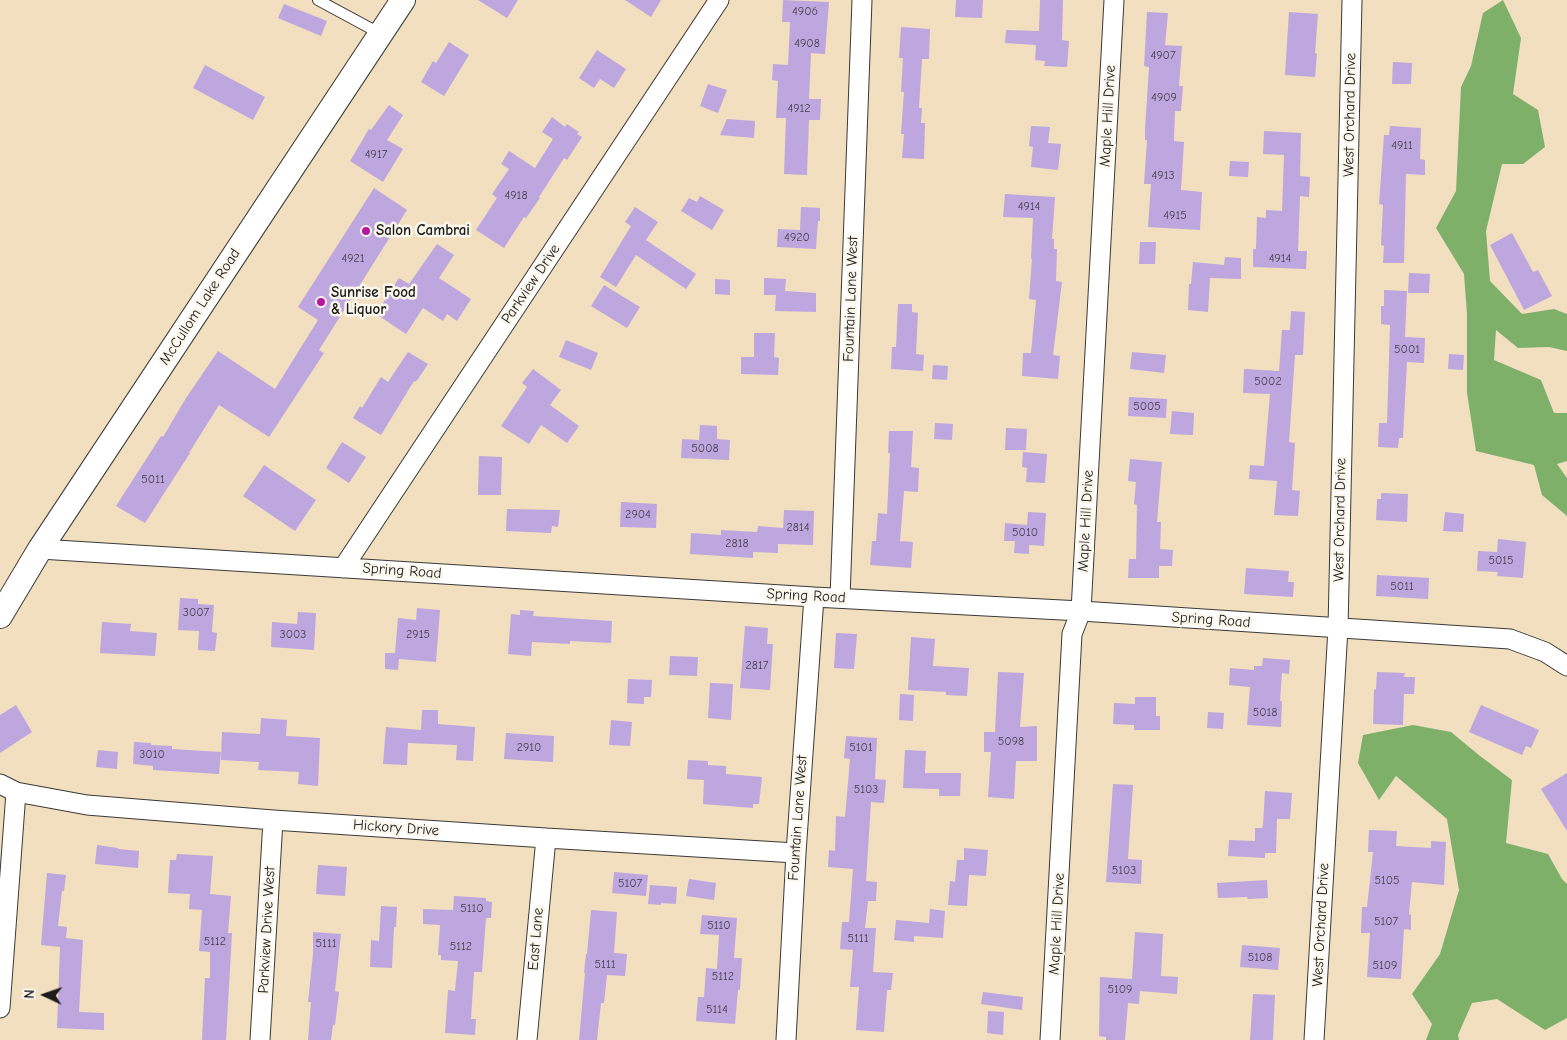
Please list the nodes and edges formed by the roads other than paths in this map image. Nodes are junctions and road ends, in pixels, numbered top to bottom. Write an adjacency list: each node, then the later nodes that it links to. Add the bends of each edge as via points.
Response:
1 (318, 0): 7 (lane)
2 (403, 0): 7 (street, McCullom Lake Road)
3 (719, 0): 9 (street, Parkview Drive)
4 (862, 0): 11 (street, Fountain Lane West)
5 (1114, 0): 12 (street, Maple Hill Drive)
6 (1352, 0): 14 (street, West Orchard Drive)
7 (381, 34): 8 (street, McCullom Lake Road)
8 (40, 549): 9 (street, Spring Road); 13 (street, McCullom Lake Road)
9 (343, 568): 10 (street, Spring Road)
10 (814, 597): 11 (street, Spring Road); 19 (street, Fountain Lane West)
11 (840, 598): 12 (street, Spring Road)
12 (1081, 611): 14 (street, Spring Road); 24 (street, Maple Hill Drive, via 1072,634)
13 (0, 616)
14 (1338, 628): 15 (street, Spring Road, via 1510,639 1545,652); 25 (street, West Orchard Drive)
15 (1567, 666)
16 (8, 788): 17 (street, Hickory Drive, via 87,805); 20 (street)
17 (273, 820): 18 (street, Hickory Drive); 21 (street, Parkview Drive West)
18 (546, 838): 19 (street, Hickory Drive); 22 (street, East Lane)
19 (796, 853): 23 (street, Fountain Lane West)
20 (0, 1008)
21 (260, 1040)
22 (527, 1040)
23 (786, 1040)
24 (1050, 1040)
25 (1314, 1040)

